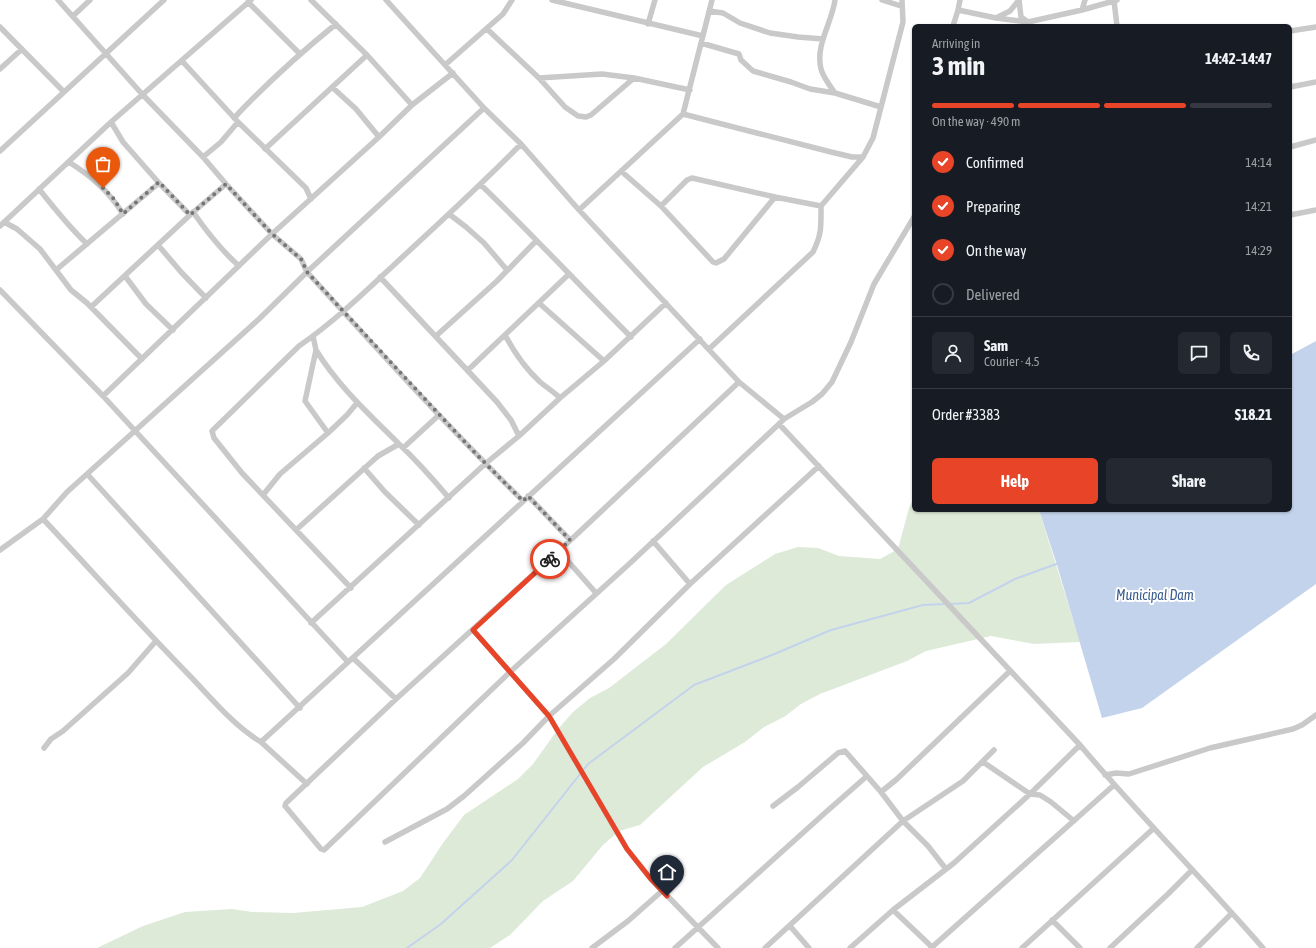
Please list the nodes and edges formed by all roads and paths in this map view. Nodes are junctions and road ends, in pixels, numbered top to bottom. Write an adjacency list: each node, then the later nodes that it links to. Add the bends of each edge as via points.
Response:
1 (58, 0): 22 (street)
2 (90, 0): 22 (street)
3 (164, 0): 37 (street)
4 (311, 0): 24 (street)
5 (386, 0): 41 (street)
6 (512, 0): 31 (street, via 503,14)
7 (552, 0): 17 (street)
8 (654, 0): 25 (street)
9 (712, 0): 21 (street)
10 (835, 0): 34 (street)
11 (882, 0): 18 (street)
12 (960, 0): 19 (street)
13 (1019, 0): 23 (street, via 1010,11); 27 (street, via 1021,17)
14 (1085, 0): 20 (street)
15 (1115, 0): 20 (street); 28 (street)
16 (249, 1): 38 (street); 40 (street)
17 (570, 2): 25 (street)
18 (902, 3): 54 (street, via 903,22)
19 (958, 10): 23 (street); 26 (street)
20 (1082, 10): 27 (street)
21 (709, 11): 33 (street); 34 (street, via 723,13 740,23 770,33)
22 (73, 16): 37 (street)
23 (996, 18): 27 (street)
24 (336, 24): 38 (street); 39 (street)
25 (648, 24): 33 (street)
26 (954, 24)
27 (1030, 24)
28 (1117, 24)
29 (0, 27): 36 (street)
30 (1316, 27): 32 (street)
31 (487, 29): 41 (street); 44 (street)
32 (1292, 31)
33 (703, 36): 35 (street)
34 (823, 39): 51 (street, via 819,58 821,70)
35 (701, 43): 49 (street); 51 (street, via 739,54 741,60 753,71 810,89)
36 (22, 49): 42 (street); 50 (street)
37 (106, 53): 50 (street); 52 (street)
38 (300, 54): 57 (street, via 266,84)
39 (367, 55): 47 (street); 53 (street)
40 (182, 61): 52 (street); 57 (street)
41 (446, 65): 43 (street)
42 (0, 70)
43 (453, 72): 53 (street); 55 (street)
44 (539, 78): 45 (street, via 602,74); 45 (street, via 565,107 578,116 586,117)
45 (634, 78): 49 (street)
46 (1316, 82): 48 (street)
47 (332, 87): 59 (street, via 356,109); 63 (street)
48 (1292, 88)
49 (690, 90): 56 (street)
50 (64, 92): 64 (street)
51 (835, 93): 54 (street)
52 (142, 94): 58 (street); 65 (street)
53 (412, 105): 59 (street)
54 (881, 107): 66 (street, via 873,138)
55 (484, 108): 61 (street); 92 (street)
56 (683, 114): 66 (street, via 831,152); 68 (street)
57 (236, 120): 63 (street); 65 (street, via 221,142)
58 (111, 122): 67 (street); 69 (street, via 123,142)
59 (379, 137): 74 (street)
60 (1316, 140): 62 (street)
61 (521, 144): 71 (street); 77 (street)
62 (1292, 146)
63 (265, 149): 74 (street, via 306,188)
64 (0, 151)
65 (203, 157): 70 (street)
66 (863, 157): 76 (street)
67 (68, 162): 72 (street); 79 (street, via 91,176 114,199)
68 (621, 171): 75 (street); 77 (street)
69 (159, 182): 79 (street); 80 (street)
70 (226, 184): 80 (street); 85 (street)
71 (481, 185): 81 (street); 86 (street)
72 (39, 189): 84 (street); 87 (street)
73 (775, 197): 75 (street, via 692,178); 75 (street, via 724,258 716,262 710,260); 76 (street)
74 (311, 199): 85 (street)
75 (660, 206)
76 (821, 206): 108 (street, via 821,230 813,252)
77 (579, 210): 99 (street)
78 (1316, 210): 82 (street)
79 (123, 214): 87 (street)
80 (192, 214): 88 (street); 89 (street)
81 (449, 214): 91 (street, via 484,243); 95 (street)
82 (1292, 215)
83 (912, 220): 118 (street, via 874,284 832,382 812,402)
84 (2, 224): 90 (street, via 17,229 40,250)
85 (272, 234): 89 (street); 92 (street, via 301,259)
86 (536, 241): 91 (street); 93 (street)
87 (87, 244): 90 (street)
88 (158, 245): 94 (street); 97 (street)
89 (239, 266): 97 (street)
90 (56, 270): 100 (street, via 71,290)
91 (507, 270): 105 (street)
92 (307, 272): 101 (street); 120 (street, via 259,319)
93 (569, 274): 98 (street); 106 (street)
94 (125, 276): 100 (street); 102 (street, via 146,304)
95 (380, 277): 101 (street); 105 (street)
96 (0, 290): 114 (street)
97 (206, 298): 102 (street)
98 (539, 303): 103 (street); 111 (street)
99 (666, 303): 106 (street); 107 (street)
100 (91, 307): 110 (street)
101 (342, 311): 104 (street); 117 (street)
102 (173, 330): 110 (street)
103 (505, 335): 112 (street); 115 (street, via 530,371)
104 (314, 336): 109 (street); 128 (street, via 299,346 212,431 214,438)
105 (436, 336): 112 (street)
106 (631, 337): 111 (street)
107 (700, 339): 108 (street); 130 (street)
108 (709, 349): 113 (street)
109 (316, 350): 116 (street, via 330,373); 121 (street, via 305,401)
110 (142, 359): 114 (street)
111 (604, 361): 115 (street)
112 (468, 370): 122 (street, via 502,408)
113 (739, 382): 118 (street); 134 (street)
114 (104, 396): 120 (street)
115 (560, 398): 122 (street)
116 (357, 403): 121 (street); 123 (street)
117 (439, 415): 123 (street); 124 (street)
118 (784, 419): 119 (street)
119 (779, 424): 125 (street); 135 (street)
120 (135, 430): 127 (street); 141 (street)
121 (328, 433): 128 (street, via 280,474)
122 (519, 436): 124 (street)
123 (401, 446): 126 (street, via 378,456); 129 (street)
124 (485, 464): 129 (street); 130 (street)
125 (819, 466): 138 (street); 146 (street)
126 (364, 468): 132 (street); 133 (street)
127 (88, 475): 131 (street, via 67,492); 149 (street)
128 (263, 495): 133 (street)
129 (449, 498): 132 (street)
130 (525, 499): 134 (street); 144 (street)
131 (43, 519): 136 (street); 143 (street)
132 (420, 525): 139 (street)
133 (296, 530): 139 (street)
134 (570, 540): 137 (street)
135 (653, 542): 138 (street); 140 (street)
136 (0, 550)
137 (559, 550): 140 (street); 142 (street)
138 (690, 584): 151 (street, via 614,659)
139 (351, 588): 141 (street)
140 (596, 593): 147 (street)
141 (312, 623): 145 (street)
142 (473, 630): 147 (street); 148 (street)
143 (156, 641): 152 (street, via 229,716); 154 (street, via 128,673 51,739)
144 (353, 658): 145 (street); 148 (street)
145 (348, 662): 149 (street)
146 (1010, 671): 153 (street); 161 (street)
147 (510, 672): 151 (street); 159 (street, via 324,850 285,806)
148 (396, 699): 159 (street)
149 (300, 708): 152 (street)
150 (1316, 715): 157 (street, via 1287,731 1210,748 1129,774)
151 (549, 716): 167 (street, via 464,796 447,809); 170 (street, via 627,849)
152 (261, 742): 159 (street)
153 (1080, 746): 157 (street); 162 (street)
154 (44, 748)
155 (994, 750): 156 (street)
156 (983, 762): 162 (street); 164 (street, via 963,781)
157 (1105, 775): 160 (street)
158 (867, 776): 161 (street); 163 (street, via 847,752 842,751); 175 (street)
159 (307, 784)
160 (1114, 785): 165 (street); 166 (street)
161 (881, 792): 164 (street)
162 (1030, 794): 165 (street, via 1040,795); 168 (street)
163 (773, 806)
164 (903, 820): 168 (street); 174 (street)
165 (1074, 821): 182 (street)
166 (1154, 828): 169 (street); 173 (street)
167 (385, 842)
168 (946, 869): 171 (street)
169 (1192, 870): 172 (street); 185 (street)
170 (662, 891): 175 (street); 176 (street)
171 (893, 910): 181 (street); 182 (street)
172 (1232, 913): 186 (street); 187 (street)
173 (1052, 920): 183 (street); 184 (street)
174 (790, 926): 179 (street); 180 (street)
175 (697, 928): 177 (street); 178 (street)
176 (592, 948)
177 (675, 948)
178 (718, 948)
179 (765, 948)
180 (809, 948)
181 (850, 948)
182 (932, 948)
183 (1022, 948)
184 (1080, 948)
185 (1110, 948)
186 (1197, 948)
187 (1263, 948)

